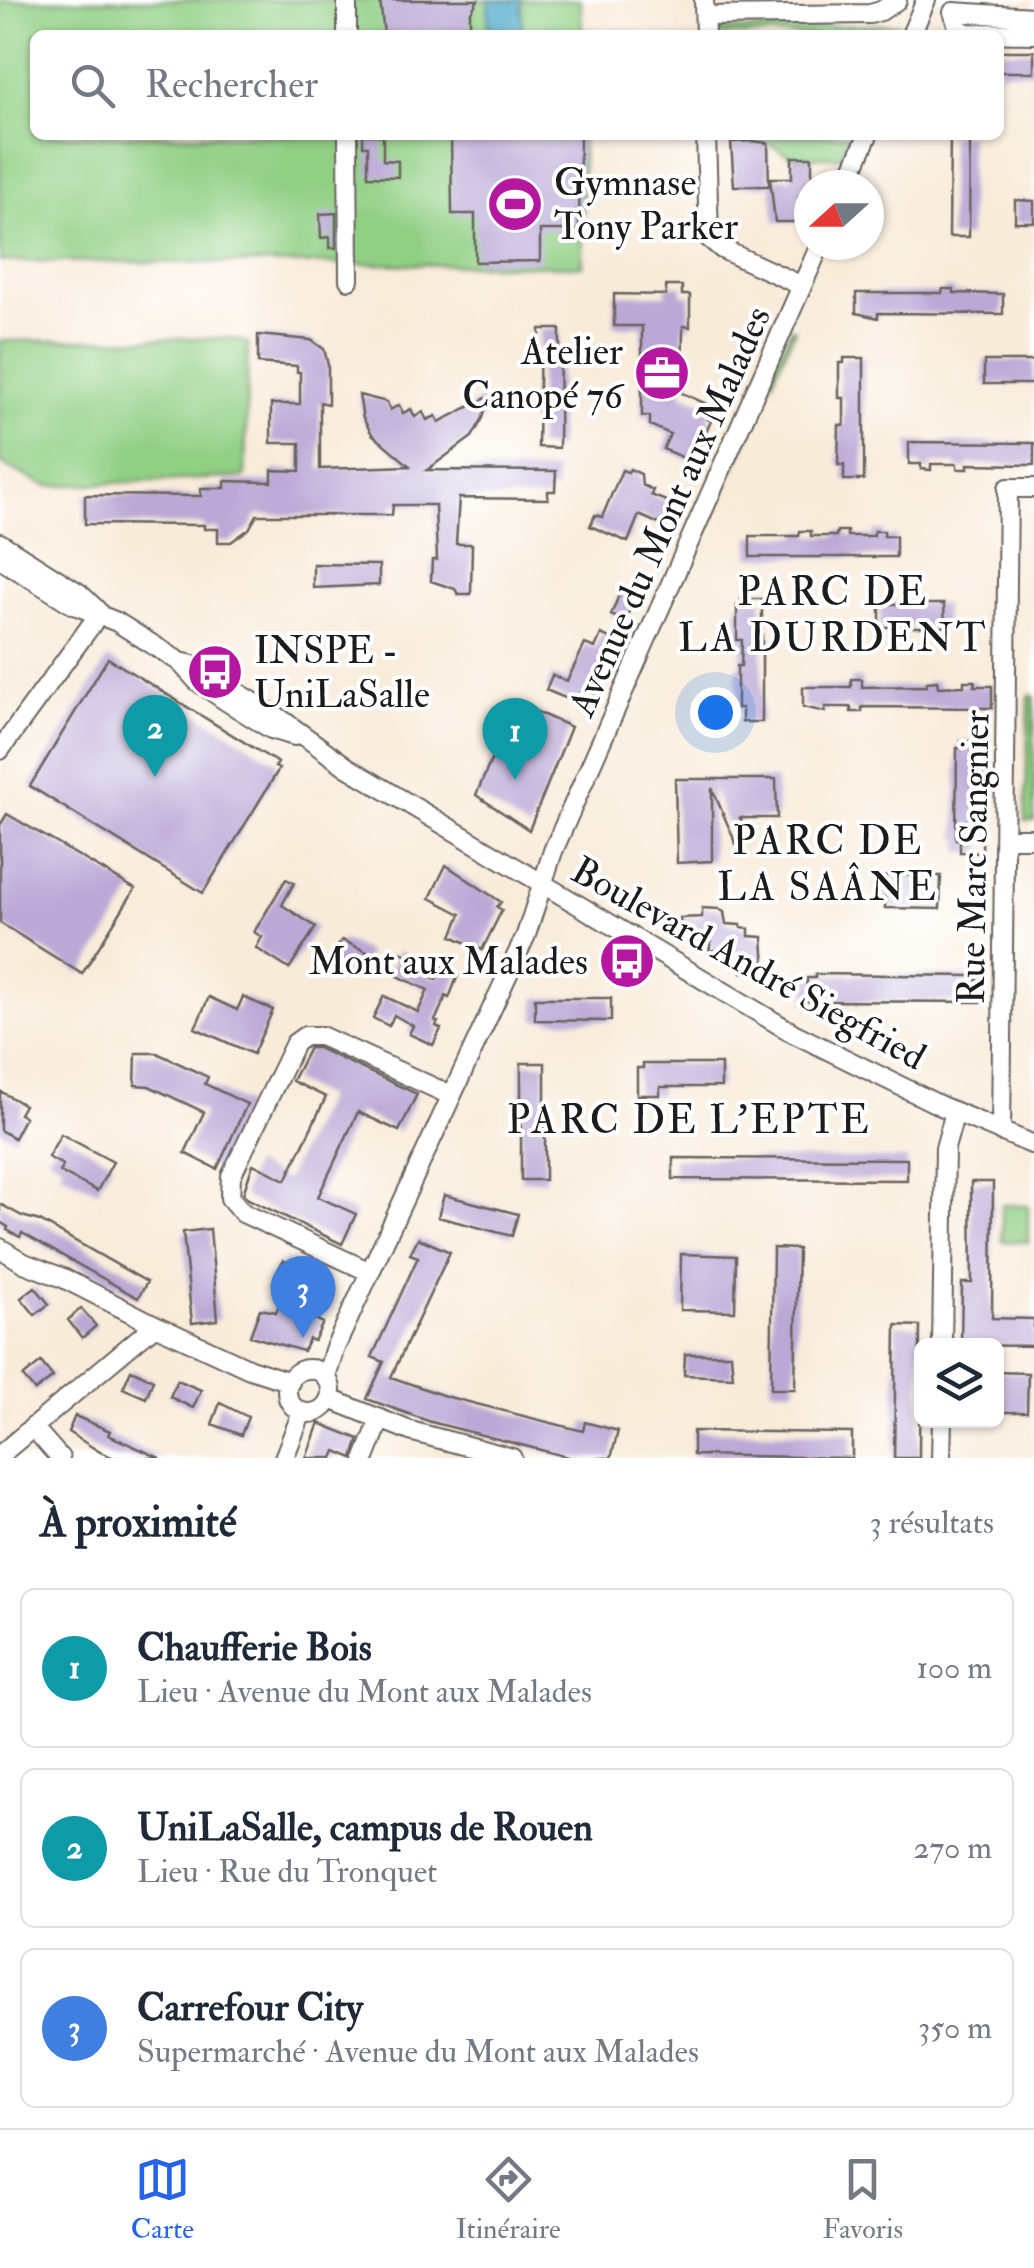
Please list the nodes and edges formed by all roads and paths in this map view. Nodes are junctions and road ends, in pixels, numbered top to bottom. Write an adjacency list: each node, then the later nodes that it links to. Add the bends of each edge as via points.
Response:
1 (347, 0): 7 (street)
2 (897, 0): 5 (street, via 870,14)
3 (926, 0): 8 (street)
4 (949, 6): 6 (street); 9 (street)
5 (705, 17)
6 (1034, 17)
7 (347, 30)
8 (913, 30)
9 (959, 30)
10 (1004, 34): 11 (street)
11 (1034, 34)
12 (348, 140): 17 (street)
13 (706, 140): 18 (street, via 709,238)
14 (866, 140): 15 (street)
15 (853, 170)
16 (813, 260): 18 (street, Avenue du Mont aux Malades)
17 (349, 280)
18 (802, 286): 26 (street, Avenue du Mont aux Malades)
19 (1034, 488): 24 (street, Rue Marc Sangnier, via 1008,488)
20 (0, 544): 22 (street, via 79,592)
21 (0, 559): 22 (street, via 72,604)
22 (100, 613): 23 (street); 26 (street, Boulevard André Siegfried)
23 (0, 750)
24 (1007, 838): 25 (street); 29 (street, Rue Marc Sangnier)
25 (1034, 838)
26 (543, 885): 27 (street, Avenue du Mont aux Malades); 28 (street, Boulevard André Siegfried, via 793,1033)
27 (450, 1095): 32 (street, Avenue du Mont aux Malades); 32 (street, via 322,1036 305,1036 295,1043 232,1176 230,1198 242,1212)
28 (955, 1112): 29 (street, Boulevard André Siegfried); 34 (street, via 944,1148)
29 (1001, 1132): 30 (street, Boulevard André Siegfried)
30 (1034, 1145)
31 (0, 1248): 33 (street)
32 (370, 1272): 35 (street, Avenue du Mont aux Malades)
33 (155, 1325): 36 (street); 40 (street)
34 (942, 1338)
35 (321, 1374): 36 (street, via 303,1370); 37 (street)
36 (290, 1382): 38 (street, via 288,1398)
37 (330, 1399): 38 (street, via 321,1410); 39 (street)
38 (302, 1412): 45 (street)
39 (380, 1420): 43 (street); 46 (street)
40 (33, 1427): 42 (street); 44 (street)
41 (942, 1428): 47 (street)
42 (0, 1455)
43 (501, 1457)
44 (60, 1458)
45 (284, 1458)
46 (364, 1458)
47 (942, 1458)

